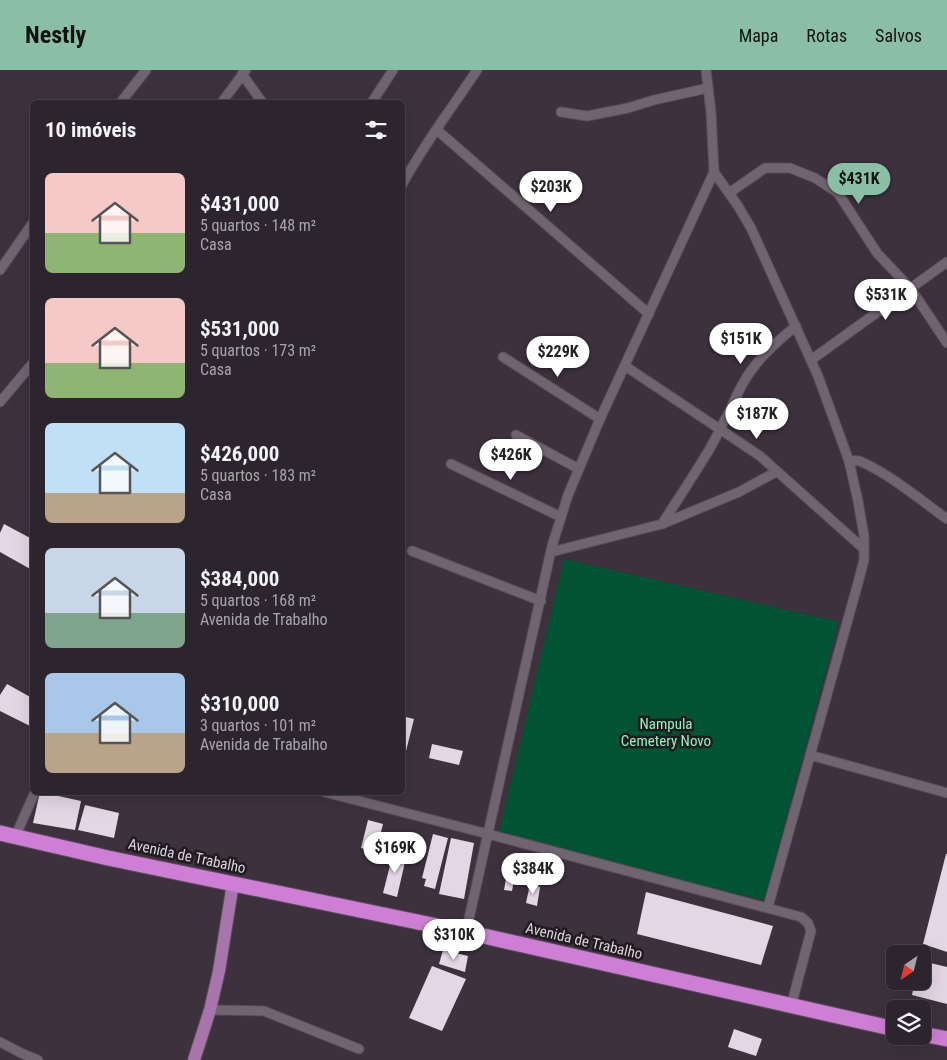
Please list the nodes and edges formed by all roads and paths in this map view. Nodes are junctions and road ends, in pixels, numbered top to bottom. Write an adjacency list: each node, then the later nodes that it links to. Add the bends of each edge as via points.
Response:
1 (146, 70): 7 (street)
2 (393, 70): 10 (street)
3 (477, 70): 12 (street)
4 (706, 70): 6 (street)
5 (244, 72): 8 (street); 9 (street)
6 (708, 88): 11 (street, via 586,116); 13 (street)
7 (123, 100)
8 (223, 100)
9 (261, 100)
10 (373, 100)
11 (561, 112)
12 (437, 130): 14 (street); 20 (street)
13 (714, 172): 15 (street); 20 (street)
14 (405, 180)
15 (729, 193): 19 (street, via 765,168 790,168 815,178 838,194 877,254); 21 (street, via 751,228)
16 (30, 227): 18 (street)
17 (947, 262): 19 (street)
18 (0, 270)
19 (911, 289): 22 (street); 24 (street)
20 (649, 314): 26 (street)
21 (796, 326): 24 (street); 29 (street, via 760,360 743,384)
22 (947, 343)
23 (503, 357): 28 (street)
24 (811, 360): 31 (street)
25 (30, 366): 27 (street)
26 (624, 366): 28 (street); 29 (street)
27 (0, 402)
28 (600, 419): 33 (street)
29 (720, 430): 34 (street, via 760,456); 37 (street)
30 (516, 435): 33 (street)
31 (849, 461): 36 (street, via 864,462); 38 (street)
32 (451, 464): 35 (street)
33 (579, 469): 35 (street)
34 (776, 472): 37 (street); 38 (street)
35 (561, 517): 40 (street)
36 (947, 519)
37 (662, 524): 40 (street)
38 (864, 549): 42 (street, via 858,583)
39 (412, 551): 41 (street)
40 (551, 552): 41 (street)
41 (541, 600): 46 (street)
42 (810, 755): 43 (street); 49 (street)
43 (947, 793)
44 (33, 795): 47 (street)
45 (336, 795): 46 (street)
46 (488, 834): 49 (street); 50 (street)
47 (7, 835): 48 (highway, Avenida de Trabalho)
48 (233, 883): 50 (highway, Avenida de Trabalho); 52 (main road)
49 (768, 907): 51 (street, via 801,917 808,922 811,931)
50 (466, 932): 51 (highway, Avenida de Trabalho)
51 (791, 1006): 53 (highway, Avenida de Trabalho)
52 (210, 1010): 57 (street, via 264,1011); 59 (main road)
53 (886, 1027)
54 (931, 1036): 55 (highway)
55 (947, 1039)
56 (0, 1042): 58 (street)
57 (359, 1049)
58 (38, 1060)
59 (194, 1060)

